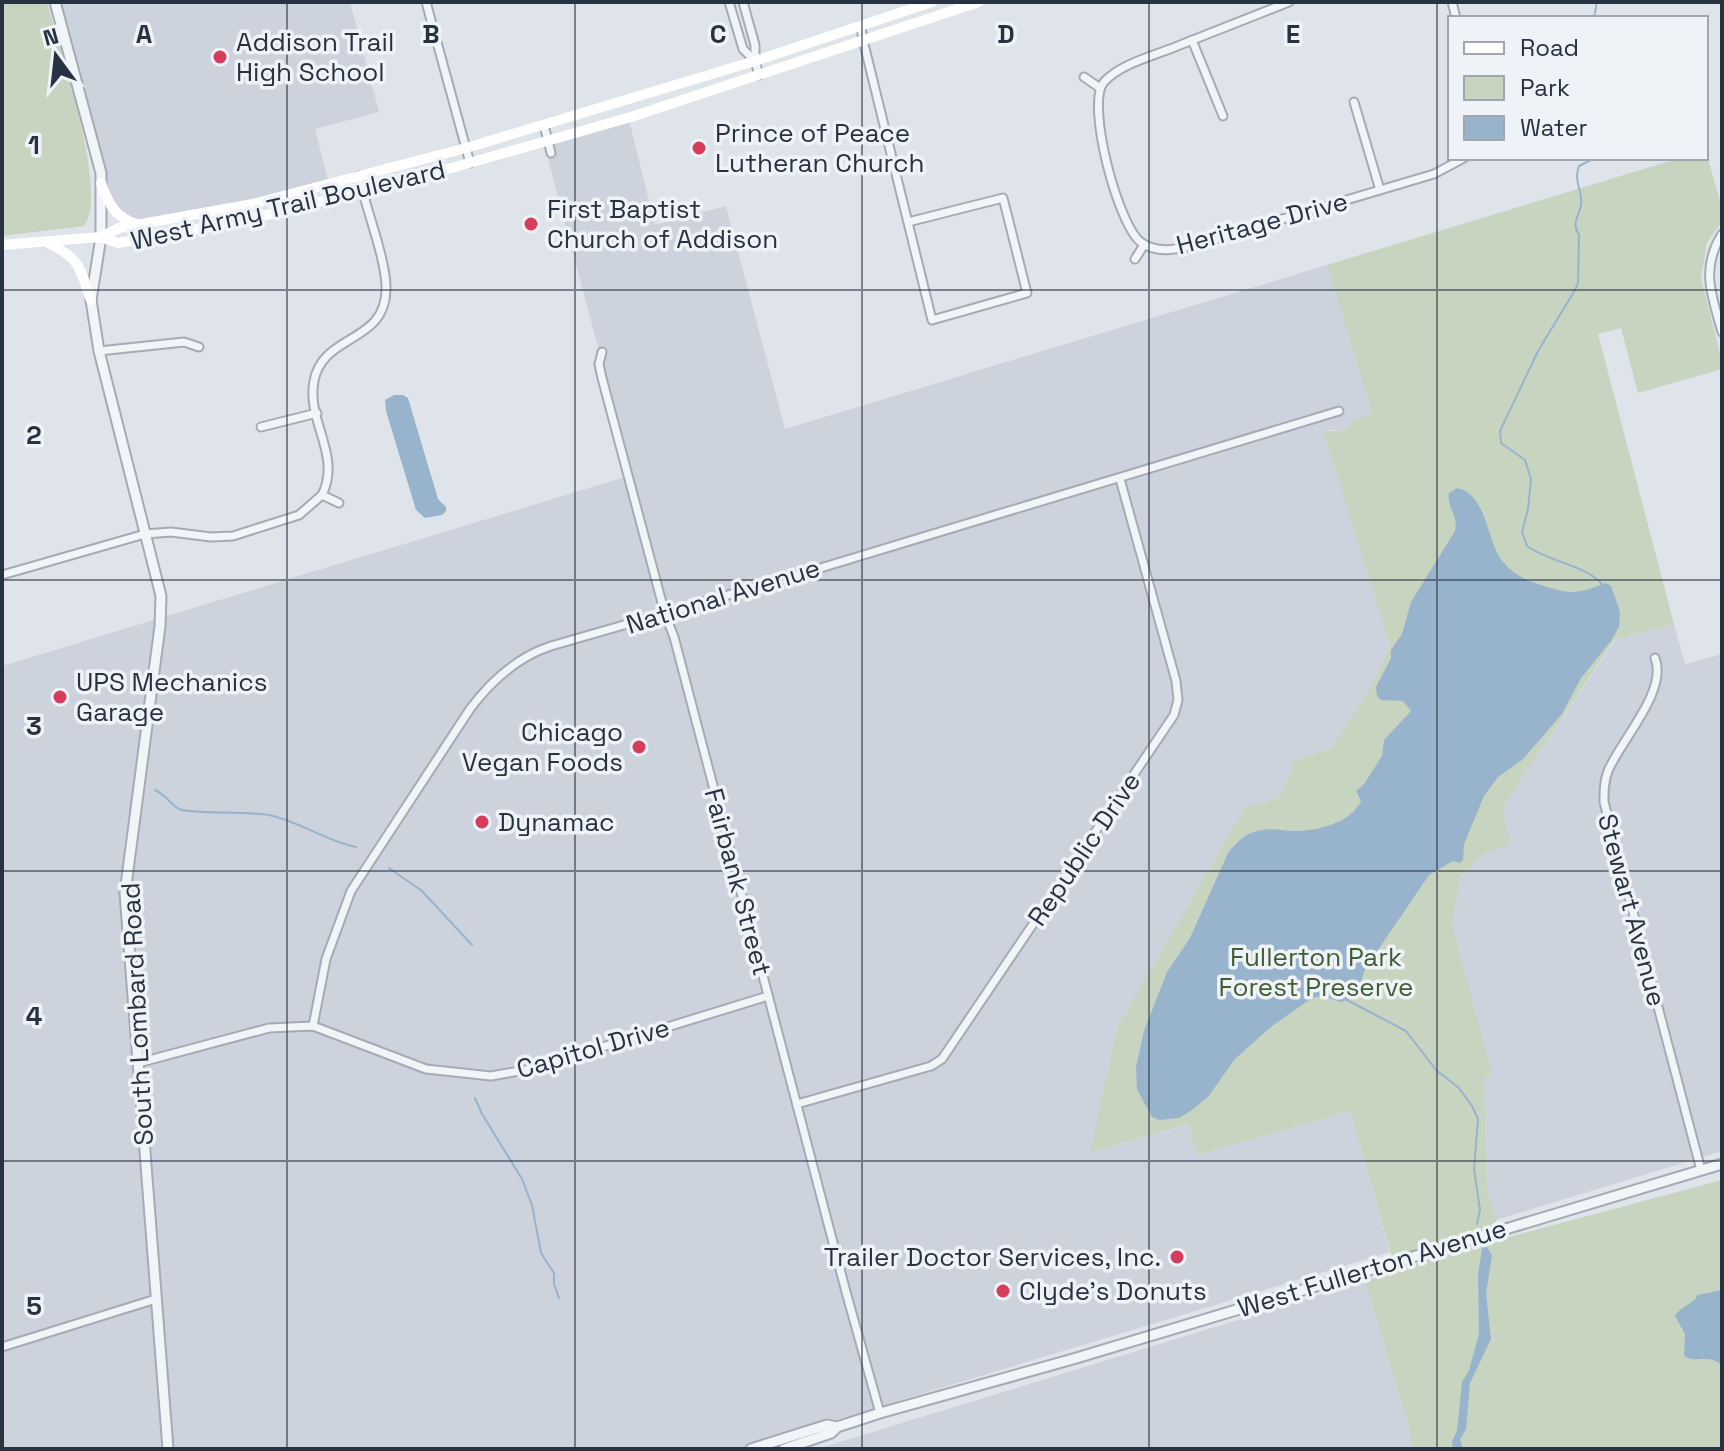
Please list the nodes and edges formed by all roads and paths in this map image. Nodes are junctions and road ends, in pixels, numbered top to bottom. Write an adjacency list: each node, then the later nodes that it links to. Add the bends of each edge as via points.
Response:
1 (55, 2): 28 (street, South Lombard Road)
2 (426, 2): 23 (street)
3 (729, 2): 11 (street, via 743,49)
4 (743, 2): 11 (street)
5 (932, 2): 8 (main road, West Army Trail Boulevard)
6 (979, 2): 9 (main road, West Army Trail Boulevard)
7 (1289, 2): 10 (street)
8 (861, 28): 9 (street); 11 (main road, West Army Trail Boulevard)
9 (863, 40): 12 (main road, West Army Trail Boulevard); 33 (street)
10 (1192, 40): 14 (street, via 1132,64); 19 (street)
11 (755, 61): 12 (street); 15 (main road, West Army Trail Boulevard)
12 (759, 75): 18 (main road, West Army Trail Boulevard)
13 (1084, 77): 14 (street)
14 (1100, 88): 39 (street, Heritage Drive, via 1097,121 1121,210)
15 (642, 95): 17 (main road, West Army Trail Boulevard); 18 (main road)
16 (1354, 102): 29 (street, Heritage Drive)
17 (609, 105): 20 (main road); 21 (main road, West Army Trail Boulevard)
18 (647, 112): 20 (main road, West Army Trail Boulevard)
19 (1223, 116)
20 (614, 122): 22 (main road, West Army Trail Boulevard)
21 (544, 125): 22 (street); 23 (main road, West Army Trail Boulevard)
22 (548, 141): 24 (street); 26 (main road, West Army Trail Boulevard)
23 (466, 148): 26 (street); 27 (main road, West Army Trail Boulevard)
24 (551, 153)
25 (1461, 160): 29 (street, Heritage Drive)
26 (470, 163): 30 (main road, West Army Trail Boulevard)
27 (359, 176): 30 (street); 31 (main road, West Army Trail Boulevard)
28 (101, 183): 34 (main road, via 121,219); 36 (street, South Lombard Road)
29 (1380, 190): 39 (street, Heritage Drive, via 1176,250)
30 (362, 191): 32 (main road, West Army Trail Boulevard); 47 (street, via 385,275 385,298 374,323 334,348 319,366 313,384)
31 (253, 204): 32 (main road); 34 (main road, West Army Trail Boulevard)
32 (255, 217): 36 (main road, West Army Trail Boulevard, via 118,243)
33 (908, 222): 33 (street, via 932,320 1027,293 1003,198)
34 (138, 225): 36 (main road, West Army Trail Boulevard)
35 (1722, 234): 42 (street, via 1709,279)
36 (101, 237): 37 (main road); 41 (street, South Lombard Road)
37 (46, 242): 38 (main road); 41 (main road, via 77,261)
38 (2, 245)
39 (1144, 245): 40 (street, Heritage Drive)
40 (1135, 259)
41 (91, 300): 44 (street, South Lombard Road)
42 (1722, 332)
43 (199, 347): 44 (street, via 184,342)
44 (99, 351): 52 (street, South Lombard Road)
45 (602, 352): 54 (street, Fairbank Street, via 602,378)
46 (1339, 411): 49 (street, National Avenue)
47 (317, 413): 48 (street); 50 (street, via 329,461)
48 (261, 427)
49 (1120, 479): 54 (street, National Avenue); 59 (street, Republic Drive, via 1176,681 1174,715 942,1059)
50 (322, 495): 51 (street); 52 (street, via 299,515 233,536)
51 (339, 503)
52 (144, 530): 53 (street); 58 (street, South Lombard Road, via 161,596 125,893)
53 (2, 575)
54 (665, 614): 56 (street, Fairbank Street); 57 (street, National Avenue, via 545,647 485,688 351,891 329,948)
55 (1655, 658): 61 (street, Stewart Avenue, via 1659,669 1651,697 1608,771 1604,802)
56 (768, 996): 57 (street, Capitol Drive, via 531,1069 491,1076 416,1066); 59 (street, Fairbank Street)
57 (313, 1026): 58 (street, Capitol Drive, via 269,1028)
58 (138, 1063): 62 (street, South Lombard Road)
59 (797, 1104): 64 (street, Fairbank Street)
60 (1722, 1164): 61 (street, West Fullerton Avenue)
61 (1701, 1170): 64 (street, West Fullerton Avenue)
62 (156, 1299): 63 (street); 66 (street, South Lombard Road)
63 (2, 1347)
64 (880, 1413): 65 (street, West Fullerton Avenue)
65 (837, 1427): 67 (street, West Fullerton Avenue, via 827,1425); 68 (street, West Fullerton Avenue)
66 (168, 1449)
67 (751, 1449)
68 (784, 1449)

